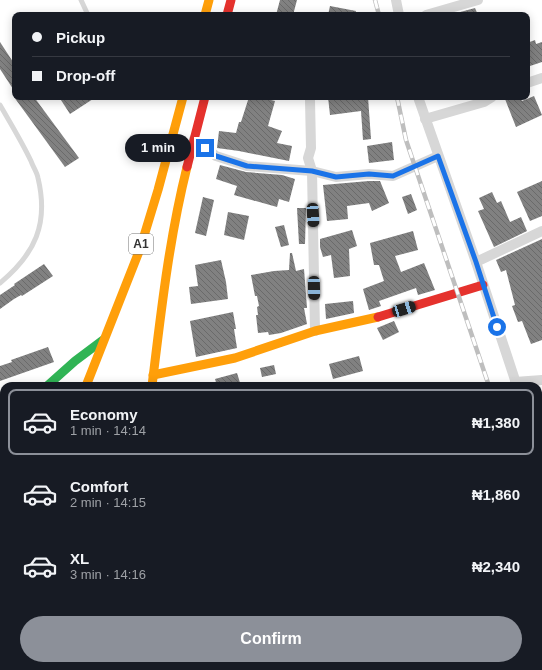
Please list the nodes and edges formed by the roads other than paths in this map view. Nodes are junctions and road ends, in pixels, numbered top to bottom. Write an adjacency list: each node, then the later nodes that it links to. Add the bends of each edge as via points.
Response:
1 (81, 0): 6 (lane)
2 (209, 0): 7 (main road)
3 (231, 0): 8 (main road)
4 (396, 0): 9 (street)
5 (478, 0): 10 (street)
6 (87, 12)
7 (206, 12)
8 (228, 12)
9 (398, 12)
10 (436, 12)
11 (542, 78): 12 (street)
12 (530, 82)
13 (182, 100): 28 (main road, A1, via 140,249)
14 (204, 100): 20 (main road, A1)
15 (310, 100): 22 (street, via 311,148 308,158)
16 (419, 100): 19 (street)
17 (487, 100): 19 (street)
18 (0, 105): 25 (lane, via 20,138 38,177 42,209 36,238 25,259)
19 (425, 118): 21 (street)
20 (194, 139): 22 (street, via 216,156 247,166); 29 (main road, A1, via 172,231)
21 (438, 156): 22 (street, via 393,176 369,174 336,177); 24 (street)
22 (312, 171): 27 (street)
23 (542, 231): 24 (street)
24 (476, 262): 26 (street)
25 (0, 283)
26 (483, 285): 27 (main road, via 377,317); 34 (street)
27 (315, 331): 29 (main road, via 235,358)
28 (103, 340): 31 (main road); 32 (main road, A1)
29 (153, 376): 33 (main road, A1)
30 (542, 380): 35 (street)
31 (51, 382)
32 (87, 382)
33 (152, 382)
34 (515, 382)
35 (529, 382)

